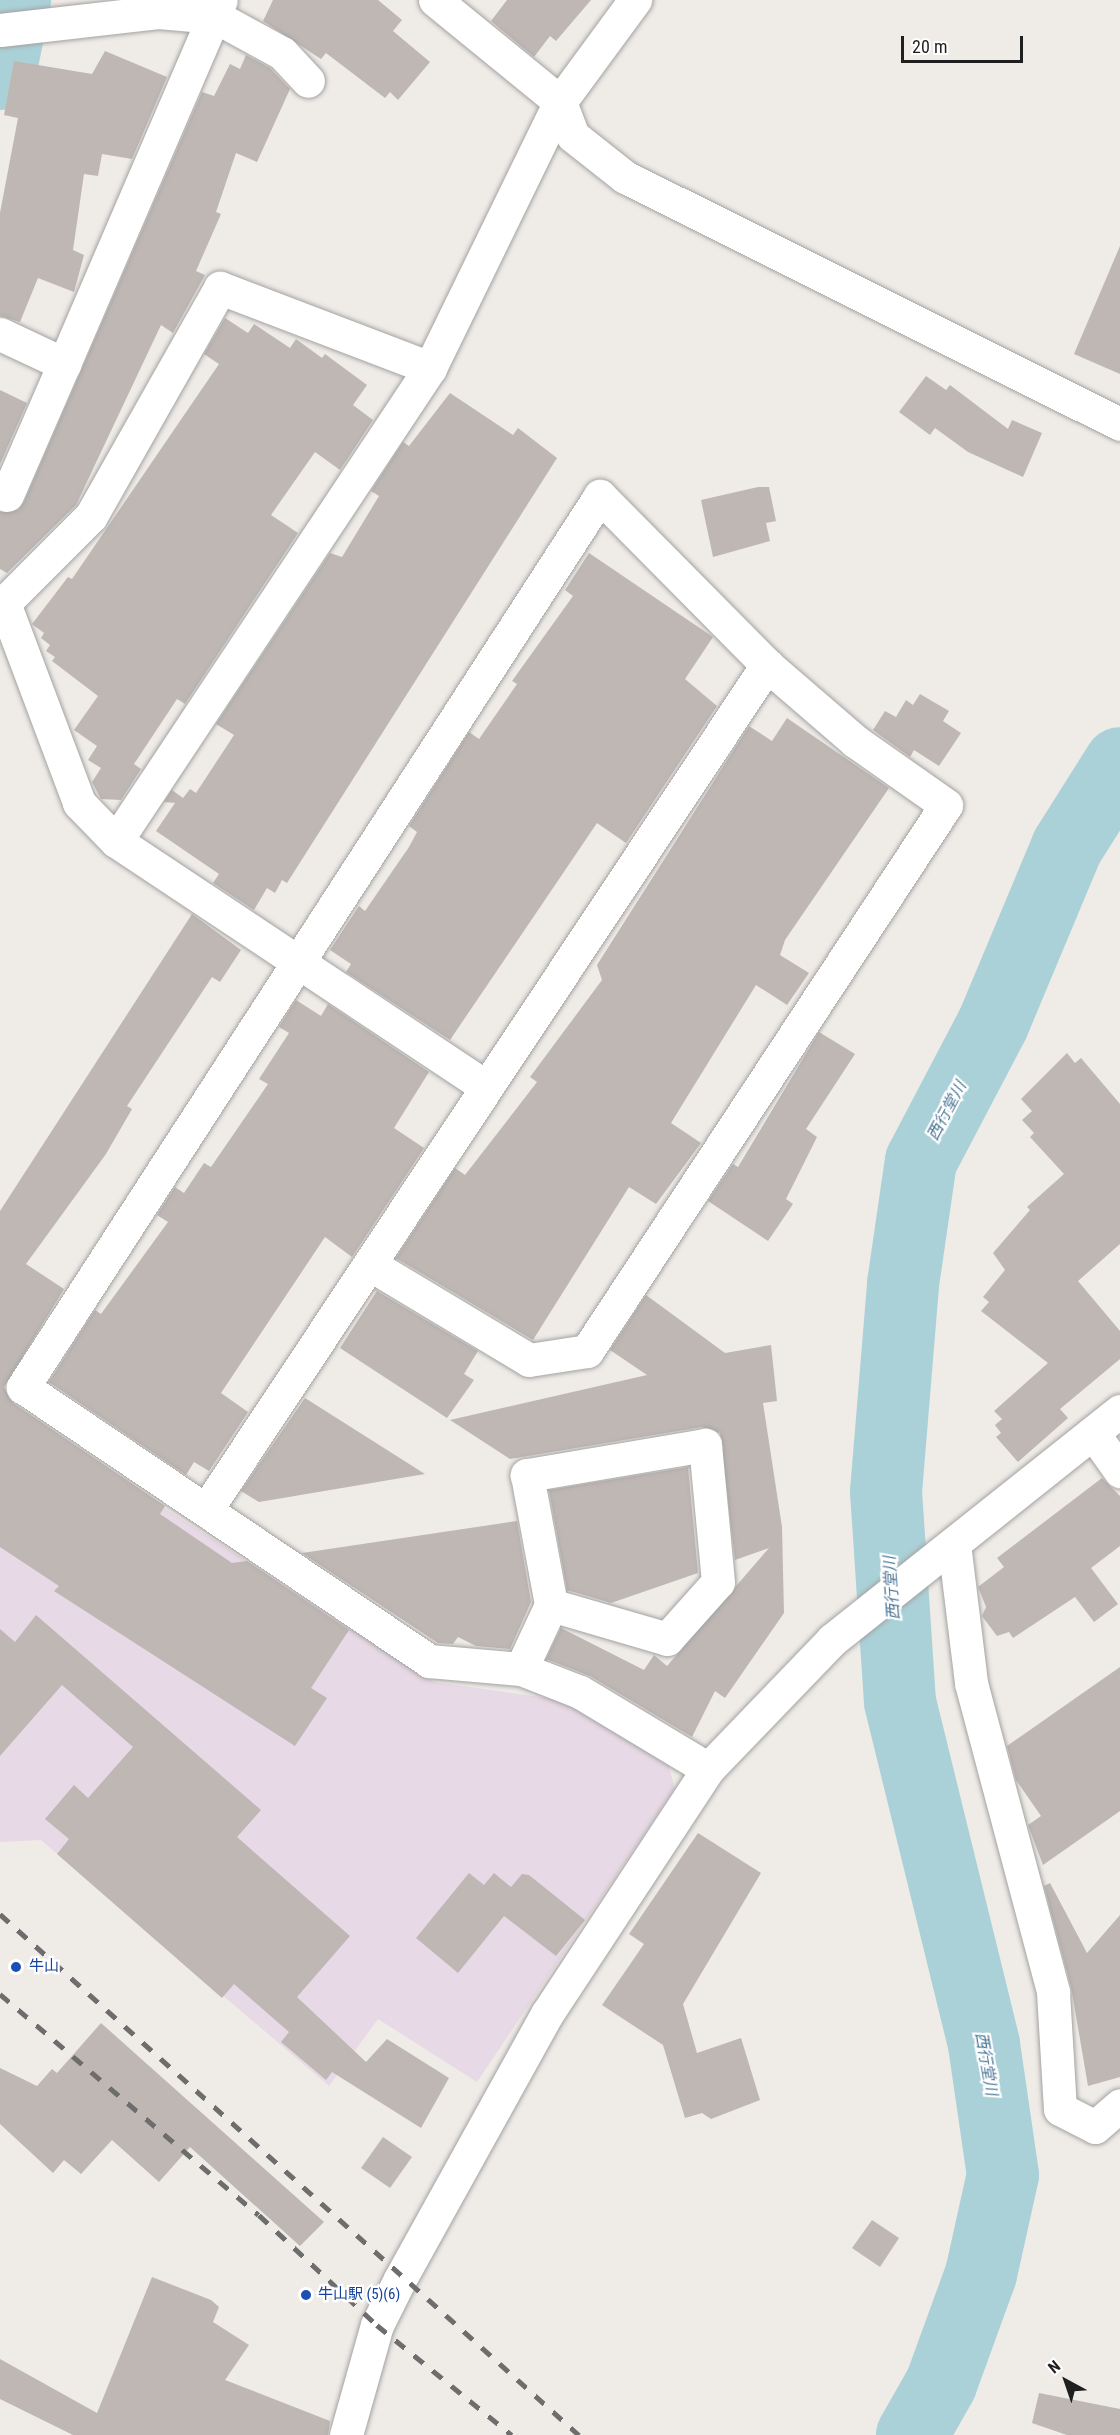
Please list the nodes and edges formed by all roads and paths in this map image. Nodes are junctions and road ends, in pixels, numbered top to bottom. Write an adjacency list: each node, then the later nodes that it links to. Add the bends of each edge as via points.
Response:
1 (435, 0): 6 (street)
2 (634, 0): 6 (street)
3 (219, 9): 4 (street); 5 (street, via 282,53); 8 (street)
4 (0, 30)
5 (308, 81)
6 (560, 102): 9 (street); 10 (street, via 573,136 625,177)
7 (0, 334): 8 (street)
8 (64, 364): 11 (street)
9 (430, 368): 13 (street); 13 (street, via 220,288 91,516 4,603 78,803)
10 (1120, 424)
11 (8, 495)
12 (767, 664): 14 (street, via 600,496); 15 (street); 16 (street, via 855,741 946,805 587,1351 529,1360)
13 (116, 841): 14 (street)
14 (301, 961): 15 (street); 20 (street, via 23,1387)
15 (486, 1087): 16 (street)
16 (371, 1264): 20 (street)
17 (1120, 1411): 18 (street)
18 (1093, 1433): 19 (street); 21 (street)
19 (1120, 1471)
20 (208, 1507): 23 (street, via 429,1661)
21 (946, 1550): 24 (street, via 832,1640); 25 (street, via 971,1683 1053,1992 1060,2109 1095,2127)
22 (551, 1605): 22 (street, via 527,1475 705,1445 718,1582 667,1639); 23 (street)
23 (521, 1669): 24 (street, via 580,1692)
24 (708, 1769): 26 (street, via 547,2014 400,2279 377,2325)
25 (1120, 2105)
26 (346, 2435)

